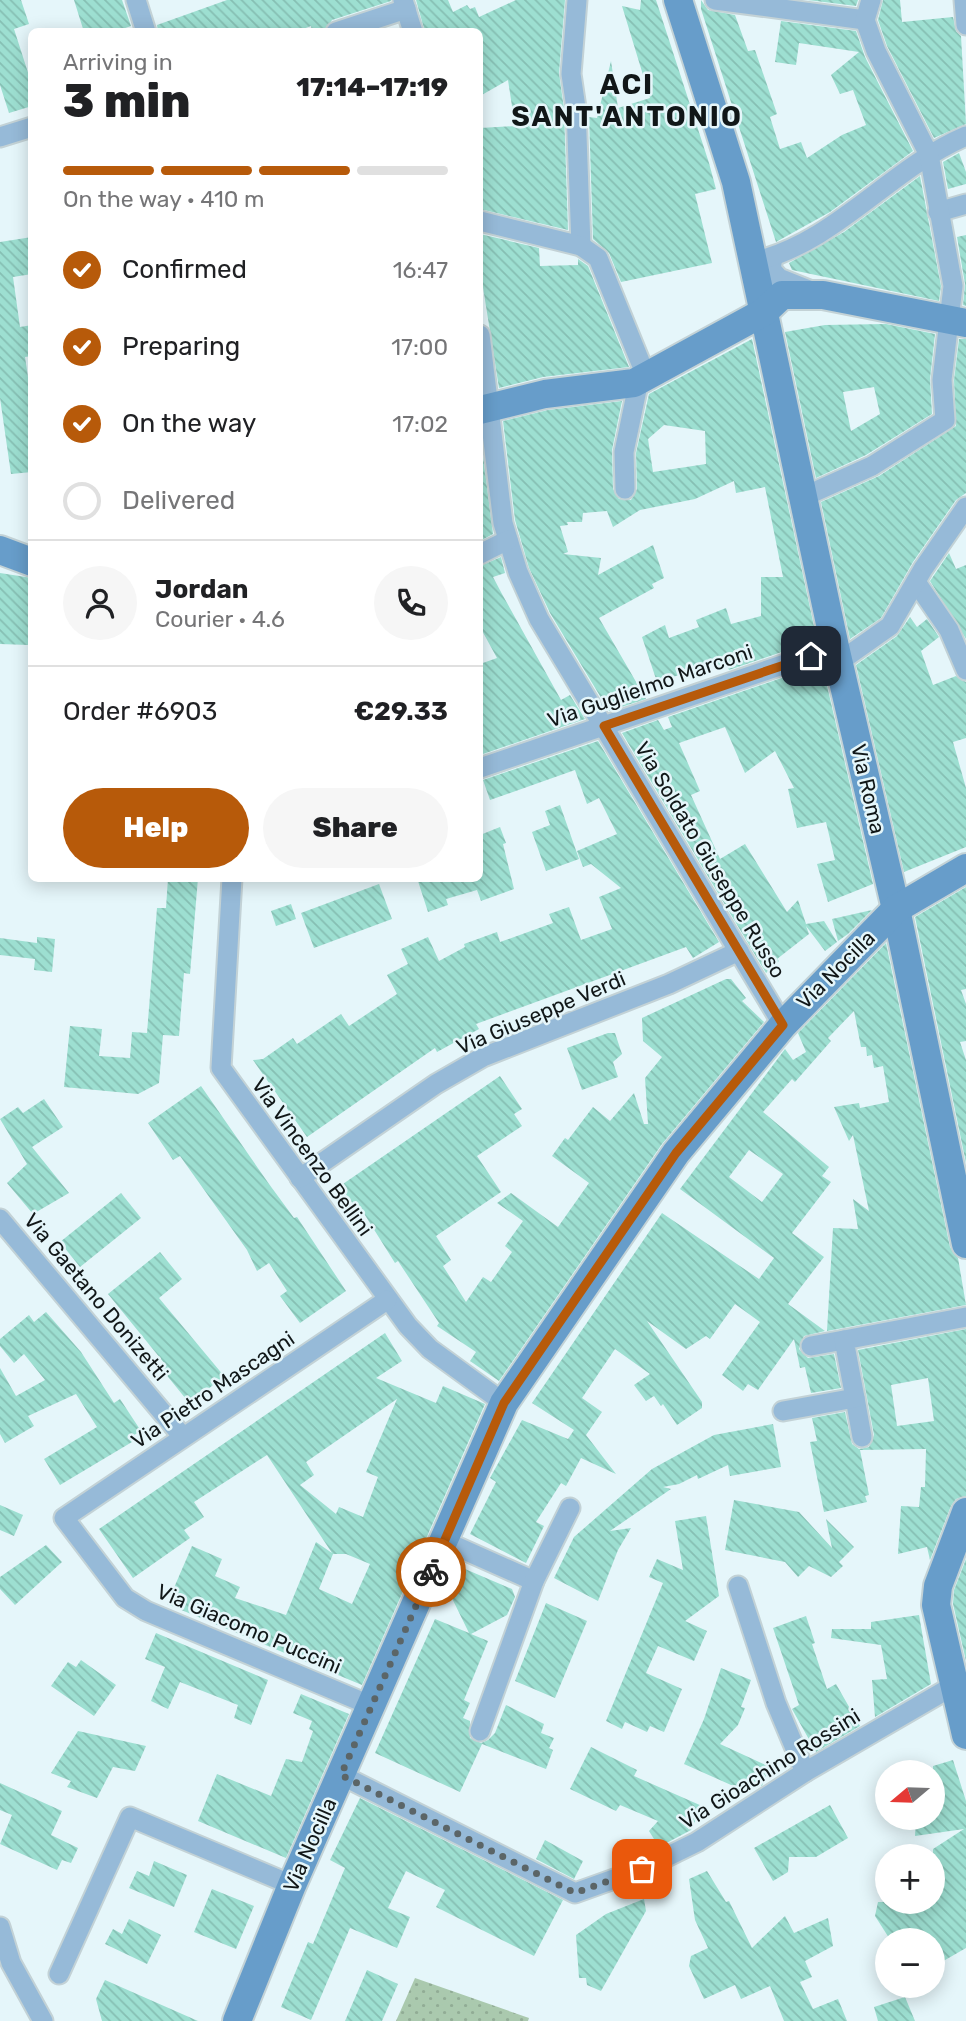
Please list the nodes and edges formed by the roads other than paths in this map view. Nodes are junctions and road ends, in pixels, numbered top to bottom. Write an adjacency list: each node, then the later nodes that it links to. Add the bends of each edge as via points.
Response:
1 (135, 0): 11 (street)
2 (576, 0): 21 (street, via 571,74)
3 (678, 0): 4 (street); 22 (street, Via Roma, via 736,182)
4 (685, 0)
5 (871, 0): 9 (street)
6 (964, 0): 10 (street)
7 (725, 1): 9 (street)
8 (405, 4): 12 (street); 13 (street)
9 (865, 20): 17 (street)
10 (966, 25)
11 (145, 28)
12 (346, 28)
13 (412, 28)
14 (28, 129): 16 (street)
15 (966, 136): 17 (street)
16 (0, 137)
17 (929, 155): 19 (street); 22 (street, via 813,240)
18 (966, 204): 19 (street)
19 (938, 212): 24 (street)
20 (483, 222): 21 (street)
21 (581, 246): 26 (street, via 598,258 607,276)
22 (770, 257): 23 (street, via 771,269 779,278); 25 (street, Via Roma)
23 (823, 295): 24 (street); 25 (street, via 782,295)
24 (958, 321): 30 (street, via 946,330 945,420 872,466)
25 (766, 324): 26 (street); 30 (street, Via Roma)
26 (640, 380): 28 (street); 29 (street, via 624,453)
27 (483, 390): 28 (street, Via Soldato Giuseppe Russo)
28 (484, 408): 32 (street, Via Soldato Giuseppe Russo)
29 (625, 489)
30 (803, 497): 37 (street, Via Roma)
31 (966, 507): 36 (street, Via Guglielmo Marconi)
32 (508, 540): 34 (street); 39 (street, Via Soldato Giuseppe Russo, via 539,619)
33 (0, 550): 35 (street)
34 (483, 552)
35 (28, 560)
36 (916, 582): 37 (street, Via Guglielmo Marconi, via 890,626); 38 (street, via 949,630)
37 (837, 655): 39 (street, Via Guglielmo Marconi); 43 (street, Via Roma)
38 (966, 670)
39 (604, 726): 40 (street, Via Guglielmo Marconi); 44 (street, Via Soldato Giuseppe Russo)
40 (483, 767)
41 (966, 868): 43 (street, Via Nocilla)
42 (232, 882): 46 (street, Via Vincenzo Bellini, via 220,1068)
43 (896, 909): 45 (street, Via Nocilla); 49 (street, Via Roma)
44 (739, 951): 45 (street, Via Soldato Giuseppe Russo); 46 (street, Via Giuseppe Verdi, via 669,984 484,1057 436,1084)
45 (783, 1025): 55 (street, Via Nocilla, via 676,1153)
46 (300, 1178): 50 (street, Via Vincenzo Bellini)
47 (0, 1219): 48 (street, Via Gaetano Donizetti)
48 (9, 1242): 57 (street, Via Gaetano Donizetti)
49 (966, 1244)
50 (387, 1300): 55 (street, Via Vincenzo Bellini, via 430,1349); 57 (street, Via Pietro Mascagni)
51 (966, 1317): 52 (street)
52 (844, 1340): 53 (street); 54 (street)
53 (811, 1346)
54 (855, 1398): 56 (street); 58 (street)
55 (504, 1403): 62 (street, Via Nocilla)
56 (783, 1411)
57 (183, 1437): 61 (street, Via Pietro Mascagni)
58 (862, 1437)
59 (570, 1508): 63 (street)
60 (966, 1512): 65 (street, via 938,1586 939,1627)
61 (64, 1518): 66 (street, Via Giacomo Puccini, via 125,1598 146,1611)
62 (444, 1541): 63 (street); 66 (street, Via Nocilla)
63 (534, 1581): 67 (street)
64 (738, 1587): 69 (street, via 776,1703)
65 (953, 1686): 68 (street); 69 (street, Via Gioachino Rossini)
66 (372, 1706): 70 (street, Via Nocilla)
67 (480, 1731)
68 (966, 1735)
69 (805, 1772): 70 (street, Via Gioachino Rossini, via 697,1842 642,1869 575,1893)
70 (341, 1775): 71 (street, Via Nocilla)
71 (292, 1885): 73 (street, via 130,1818); 75 (street, Via Nocilla)
72 (0, 1927): 74 (street)
73 (59, 1974)
74 (37, 2019)
75 (237, 2021)

